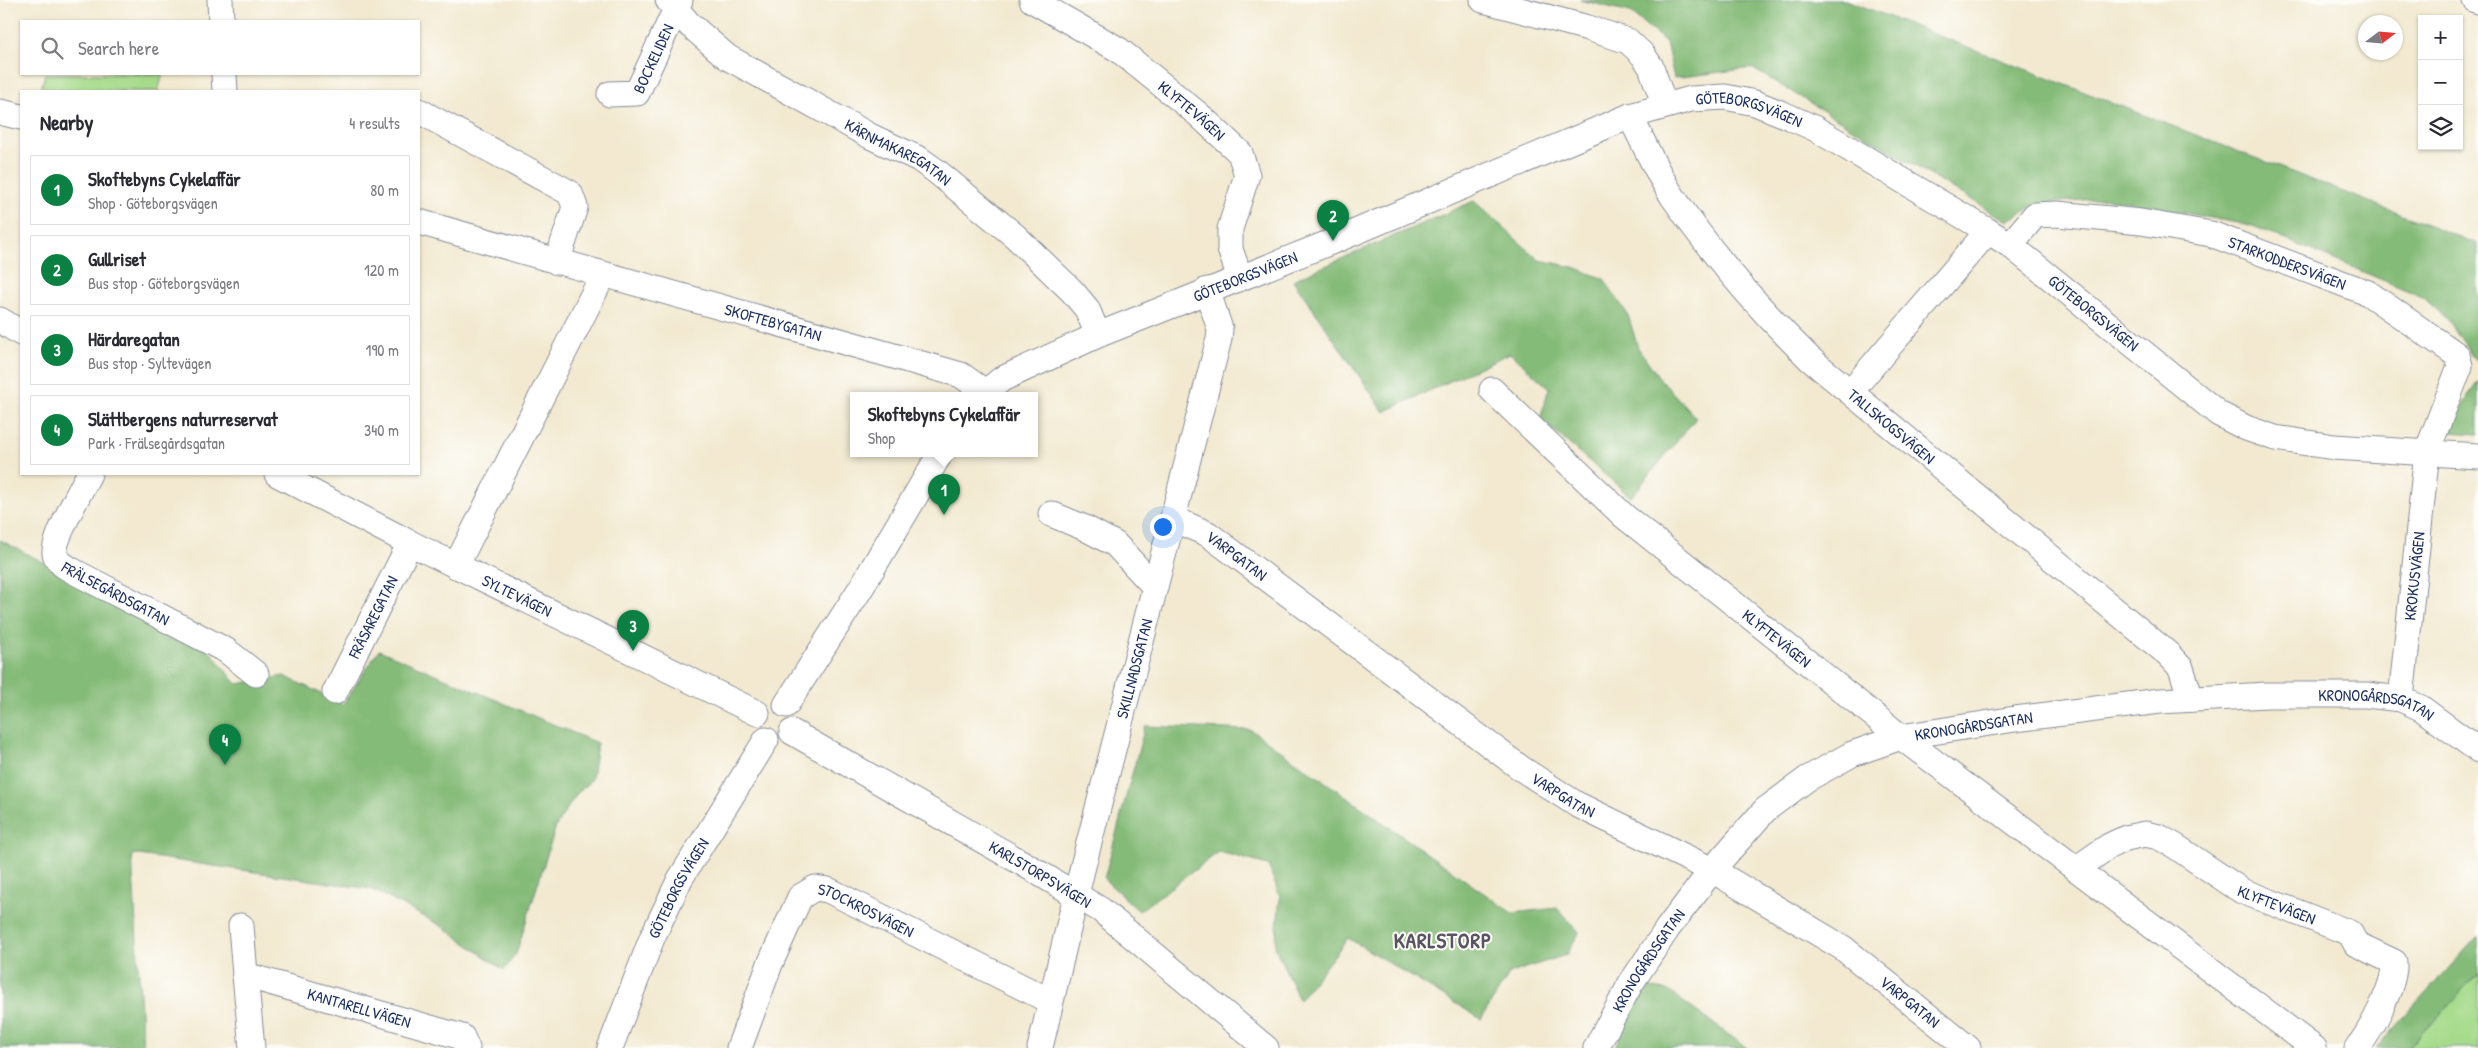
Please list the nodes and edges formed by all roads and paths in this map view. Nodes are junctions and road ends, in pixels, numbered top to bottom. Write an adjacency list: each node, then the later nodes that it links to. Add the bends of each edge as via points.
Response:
1 (220, 0): 6 (street)
2 (1032, 0): 20 (street, KLYFTEVÄGEN, via 1119,50 1240,153 1247,175 1230,229 1230,249)
3 (1483, 0): 5 (street)
4 (675, 3): 9 (street, BOCKELIDEN, via 637,93); 24 (street, KÄRNMAKAREGATAN, via 689,24 727,57 870,136 919,158 936,171 1016,236 1072,291 1087,309)
5 (1555, 9): 10 (street, via 1628,42 1643,55 1651,67)
6 (221, 20)
7 (224, 75): 8 (street)
8 (225, 90)
9 (610, 94)
10 (1665, 106): 13 (street, GÖTEBORGSVÄGEN); 16 (street, GÖTEBORGSVÄGEN, via 1691,99 1725,97 1785,115 1814,128)
11 (420, 111): 18 (street, via 570,193 575,208)
12 (0, 112): 14 (street)
13 (1630, 116): 20 (street, GÖTEBORGSVÄGEN); 26 (street, TALLSKOGSVÄGEN, via 1672,195 1723,265 1803,353)
14 (20, 117)
15 (420, 222): 18 (street, SKOFTEBYGATAN)
16 (1988, 231): 17 (street, GÖTEBORGSVÄGEN); 26 (street)
17 (2010, 245): 29 (street, GÖTEBORGSVÄGEN, via 2219,414 2246,428 2276,438 2334,447); 29 (street, STARKODDERSVÄGEN, via 2035,215 2141,222 2211,234 2368,294 2457,354 2460,366)
18 (557, 262): 19 (street, SKOFTEBYGATAN)
19 (603, 275): 27 (street, SKOFTEBYGATAN, via 961,374); 37 (street)
20 (1240, 278): 21 (street, GÖTEBORGSVÄGEN)
21 (1207, 290): 24 (street, GÖTEBORGSVÄGEN); 35 (street, SKILLNADSGATAN, via 1220,334)
22 (0, 320): 23 (street)
23 (20, 332)
24 (1098, 335): 28 (street, GÖTEBORGSVÄGEN, via 1010,375)
25 (1492, 390): 46 (street, KLYFTEVÄGEN, via 1624,516)
26 (1850, 391): 41 (street, TALLSKOGSVÄGEN, via 2168,654 2181,668)
27 (981, 392)
28 (986, 392)
29 (2427, 452): 30 (street, GÖTEBORGSVÄGEN); 42 (street, KROKUSVÄGEN)
30 (2478, 456)
31 (938, 457): 43 (street, via 861,588)
32 (89, 475): 39 (street, FRÄLSEGÅRDSGATAN, via 57,540 55,553 60,563 227,651)
33 (285, 476): 36 (street, SYLTEVÄGEN)
34 (1051, 514): 38 (street, via 1114,544)
35 (1172, 519): 38 (street, SKILLNADSGATAN); 50 (street, VARPGATAN, via 1208,534 1522,769 1576,804)
36 (410, 543): 37 (street, SYLTEVÄGEN); 40 (street, FRÄSAREGATAN)
37 (456, 566): 44 (street, SYLTEVÄGEN)
38 (1155, 587): 51 (street, SKILLNADSGATAN)
39 (256, 674)
40 (335, 692)
41 (2191, 699): 42 (street, KRONOGÅRDSGATAN, via 2366,695); 46 (street, KRONOGÅRDSGATAN, via 2015,719)
42 (2401, 699): 48 (street, KRONOGÅRDSGATAN, via 2421,708)
43 (786, 705): 44 (street, via 767,703); 45 (street, via 795,717)
44 (757, 713): 47 (street, via 756,727)
45 (792, 732): 47 (street, via 780,741); 51 (street, KARLSTORPSVÄGEN)
46 (1902, 737): 49 (street, KLYFTEVÄGEN); 50 (street, KRONOGÅRDSGATAN, via 1852,754 1807,778 1765,810)
47 (766, 740): 57 (street, GÖTEBORGSVÄGEN, via 680,880 652,938)
48 (2478, 750)
49 (2076, 869): 63 (street, KLYFTEVÄGEN); 64 (street, KLYFTEVÄGEN, via 2126,838 2145,834 2159,837 2242,891 2350,933 2356,944 2394,962 2395,972 2375,1019)
50 (1712, 870): 61 (street, KRONOGÅRDSGATAN, via 1631,983); 62 (street, VARPGATAN, via 1843,948)
51 (1075, 895): 54 (street, SKILLNADSGATAN); 60 (street, KARLSTORPSVÄGEN, via 1101,910)
52 (241, 926): 53 (street)
53 (244, 975): 55 (street); 56 (street, KANTARELLVÄGEN, via 462,1037)
54 (1050, 1001): 58 (street, STOCKROSVÄGEN, via 828,890 815,888 800,897 770,964); 59 (street, SKILLNADSGATAN)
55 (252, 1048)
56 (467, 1048)
57 (610, 1048)
58 (739, 1048)
59 (1040, 1048)
60 (1266, 1048)
61 (1596, 1048)
62 (1968, 1048)
63 (2314, 1048)
64 (2358, 1048)

